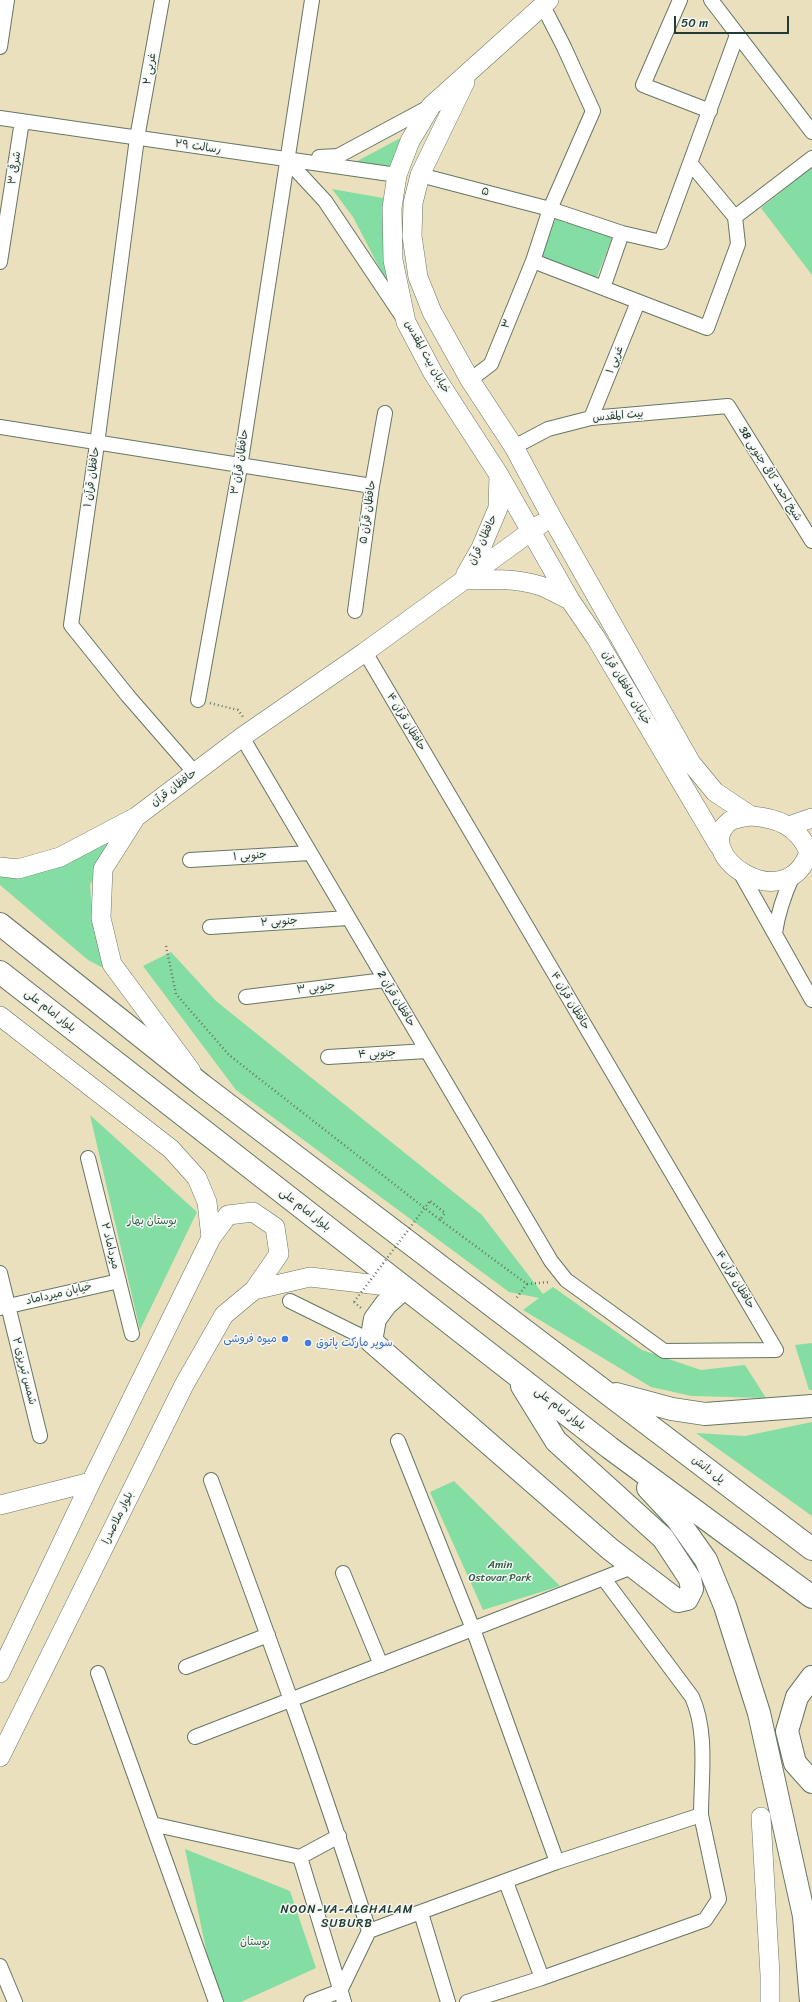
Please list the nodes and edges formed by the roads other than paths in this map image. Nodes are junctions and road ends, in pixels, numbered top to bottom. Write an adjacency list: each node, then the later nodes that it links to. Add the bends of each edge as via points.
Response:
1 (7, 0): 8 (street)
2 (162, 0): 15 (street, ۲ غربی)
3 (312, 0): 17 (street, حافظان قرآن ۳)
4 (680, 0): 11 (street, via 643,85)
5 (711, 0): 7 (street)
6 (546, 3): 9 (street, خیابان بیت المقدس); 21 (street, ۳, via 593,111)
7 (738, 35): 11 (street); 14 (street)
8 (0, 46)
9 (474, 69): 10 (street, خیابان بیت المقدس); 20 (street, خیابان بیت المقدس, via 462,86)
10 (431, 106): 17 (street, via 338,156); 19 (street, خیابان بیت المقدس, via 410,141)
11 (710, 111): 18 (street)
12 (0, 118): 13 (street, رسالت ۲۹)
13 (22, 121): 15 (street, رسالت ۲۹); 25 (street, ۳ شرقی)
14 (812, 132)
15 (137, 138): 17 (street, رسالت ۲۹); 34 (street, حافظان قرآن ۱)
16 (812, 158): 22 (street)
17 (286, 159): 19 (street, رسالت ۲۹); 28 (street, via 325,201); 36 (street, حافظان قرآن ۳)
18 (690, 164): 22 (street); 23 (street, ۵, via 661,242)
19 (397, 175): 20 (street); 28 (street, خیابان بیت المقدس, via 392,208 393,260)
20 (420, 176): 21 (street, ۵); 29 (street, خیابان بیت المقدس, via 413,203 412,236 418,277 432,312)
21 (550, 209): 23 (street, ۵); 24 (street, ۳)
22 (734, 217): 27 (street, via 738,244 708,328)
23 (622, 233): 26 (street)
24 (533, 261): 26 (street); 29 (street, ۳, via 491,364)
25 (0, 262)
26 (602, 288): 27 (street)
27 (638, 302): 32 (street, ۱ غربی)
28 (406, 322): 37 (street, خیابان بیت المقدس, via 434,373)
29 (470, 380): 35 (street, خیابان بیت المقدس)
30 (728, 406): 32 (street, بیت المقدس); 41 (street, شیخ احمد کافی جنوبی 38)
31 (385, 414): 38 (street, حافظان قرآن ۵)
32 (591, 418): 35 (street, بیت المقدس, via 548,429)
33 (0, 427): 34 (street)
34 (97, 444): 36 (street); 48 (street, حافظان قرآن ۱, via 71,625)
35 (514, 447): 39 (street, خیابان بیت المقدس)
36 (240, 467): 38 (street); 46 (street, حافظان قرآن ۳)
37 (499, 475): 40 (street, خیابان بیت المقدس); 42 (street, حافظان قرآن, via 498,508 481,548)
38 (372, 486): 44 (street, حافظان قرآن ۵)
39 (551, 516): 40 (street, حافظان قرآن); 49 (street, خیابان حافظان قرآن, via 691,763 715,792)
40 (531, 531): 42 (street, حافظان قرآن); 43 (street, خیابان حافظان قرآن)
41 (812, 541)
42 (463, 580): 43 (street, via 495,579 541,586); 45 (street, حافظان قرآن)
43 (570, 600): 53 (street, خیابان حافظان قرآن, via 600,645)
44 (355, 611)
45 (365, 652): 47 (street, حافظان قرآن); 81 (street, حافظان قرآن ۴)
46 (198, 700)
47 (247, 733): 48 (street, حافظان قرآن); 54 (street, حافظان قرآن 2)
48 (194, 773): 50 (street, حافظان قرآن)
49 (751, 816): 52 (street, via 767,817); 53 (street, via 731,820 721,831)
50 (136, 817): 57 (street, via 60,858 18,869); 70 (street, حافظان قرآن, via 103,869 101,918 112,964)
51 (812, 818): 52 (street)
52 (789, 826): 56 (street, via 804,840 809,852)
53 (719, 846): 58 (street)
54 (310, 853): 55 (street, جنوبی ۱); 59 (street, حافظان قرآن 2)
55 (190, 860)
56 (804, 866): 58 (street, via 773,882 755,879); 62 (street, via 782,898)
57 (0, 867)
58 (740, 872): 62 (street)
59 (348, 918): 61 (street, جنوبی ۲); 64 (street, حافظان قرآن 2)
60 (0, 924): 70 (highway)
61 (210, 927)
62 (775, 933): 66 (street)
63 (0, 972): 75 (highway, بلوار امام علی)
64 (385, 980): 65 (street, جنوبی ۳); 68 (street, حافظان قرآن 2)
65 (246, 997)
66 (812, 1000)
67 (0, 1016): 72 (street, via 171,1149 197,1178 207,1202)
68 (427, 1051): 69 (street, جنوبی ۴); 81 (street, حافظان قرآن 2, via 551,1261 566,1280 664,1351)
69 (328, 1057)
70 (202, 1085): 83 (highway)
71 (88, 1158): 74 (street, میرداماد ۲)
72 (211, 1238): 76 (street, via 228,1215 253,1212 275,1226 279,1254); 89 (street)
73 (0, 1273): 78 (street, شمس تبریزی ۲)
74 (119, 1281): 78 (street, خیابان میرداماد); 79 (street, میرداماد ۲)
75 (404, 1288): 76 (street, via 310,1277); 80 (highway, via 386,1304 375,1319); 82 (highway, بلوار امام علی)
76 (254, 1290): 105 (street, بلوار ملاصدرا, via 224,1315 184,1385)
77 (290, 1301): 80 (street)
78 (4, 1307): 85 (street, شمس تبریزی ۲)
79 (132, 1334)
80 (371, 1341): 92 (highway)
81 (776, 1350)
82 (516, 1374): 87 (highway, بلوار امام علی); 92 (highway, via 556,1441 663,1538 690,1579 692,1590 686,1599 678,1601)
83 (604, 1391): 84 (highway, via 672,1410 705,1414); 91 (highway, پل دانش)
84 (812, 1406)
85 (40, 1436)
86 (398, 1441): 96 (street)
87 (610, 1448): 95 (highway); 125 (highway, via 677,1519 706,1560 725,1606 759,1713 781,1808 804,1916)
88 (211, 1480): 97 (street)
89 (91, 1482): 90 (street); 100 (street)
90 (0, 1505)
91 (812, 1549)
92 (632, 1567): 94 (street)
93 (343, 1573): 98 (street)
94 (604, 1579): 96 (street); 107 (street, via 692,1698 699,1712)
95 (812, 1597)
96 (473, 1629): 98 (street); 112 (street)
97 (268, 1635): 99 (street); 103 (street)
98 (381, 1665): 103 (street)
99 (186, 1667)
100 (0, 1670)
101 (98, 1673): 109 (street)
102 (812, 1677): 106 (highway, via 797,1696 787,1731 796,1763)
103 (292, 1700): 104 (street); 110 (street)
104 (195, 1737)
105 (0, 1757)
106 (812, 1782)
107 (701, 1815): 112 (street); 117 (street, via 719,1899 705,1920)
108 (761, 1817): 124 (street)
109 (152, 1824): 111 (street); 120 (street)
110 (339, 1836): 111 (street); 115 (street)
111 (300, 1857): 118 (street)
112 (557, 1862): 113 (street)
113 (506, 1882): 114 (street); 117 (street)
114 (421, 1913): 115 (street); 122 (street)
115 (369, 1931): 118 (street)
116 (0, 1966): 119 (street)
117 (542, 1978): 123 (street)
118 (342, 1996): 121 (street)
119 (15, 2002)
120 (216, 2002)
121 (311, 2002)
122 (448, 2002)
123 (468, 2002)
124 (770, 2002)
125 (811, 2002)

